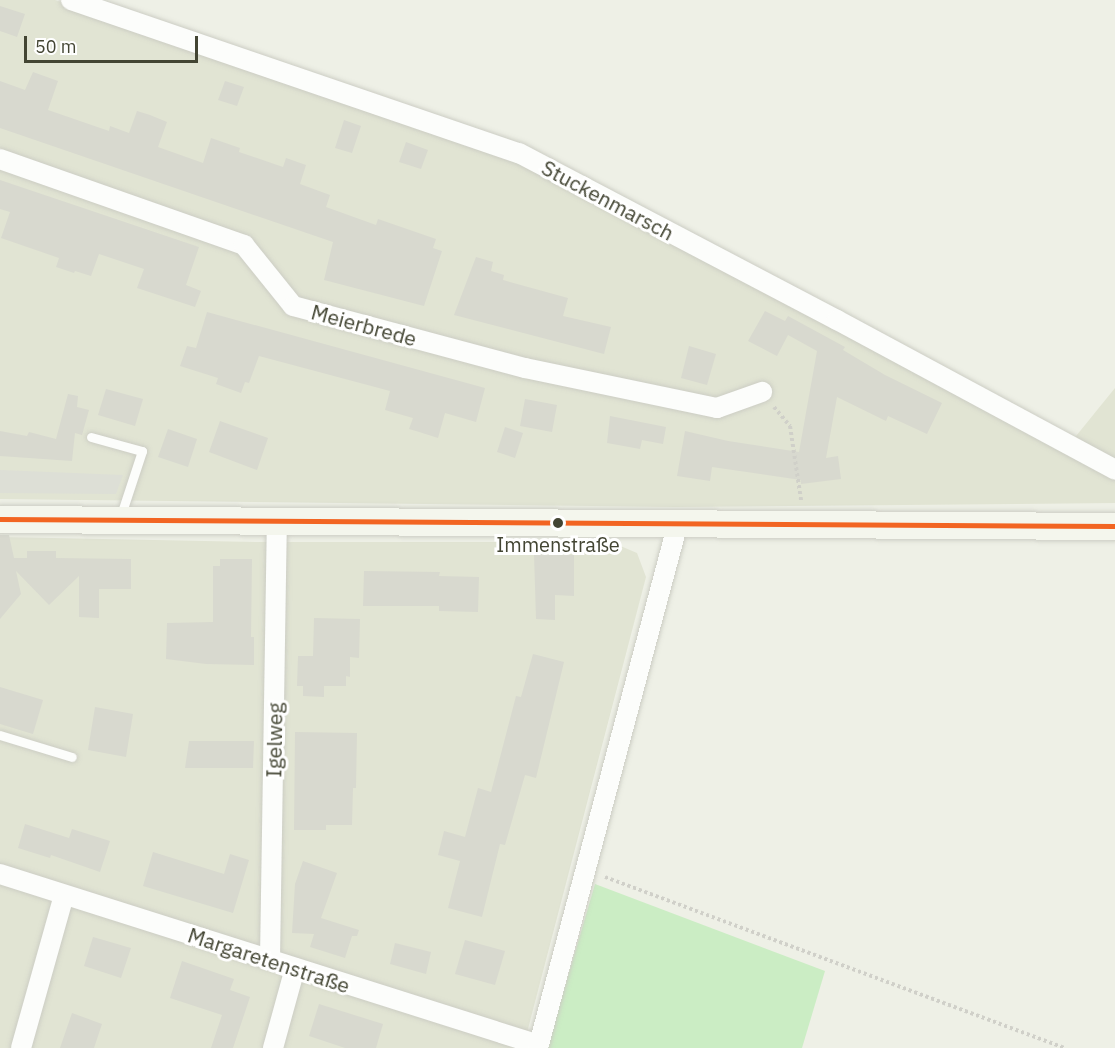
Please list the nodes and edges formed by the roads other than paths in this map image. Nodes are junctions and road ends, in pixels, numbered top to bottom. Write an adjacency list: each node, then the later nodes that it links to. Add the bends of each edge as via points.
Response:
1 (71, 0): 5 (street, Stuckenmarsch, via 519,153)
2 (0, 159): 3 (street, Meierbrede, via 244,244 293,306 525,368 717,408)
3 (762, 392)
4 (91, 437): 7 (lane, via 142,451)
5 (1115, 470)
6 (0, 519): 7 (main road)
7 (119, 520): 8 (main road)
8 (277, 521): 9 (main road); 15 (street, Igelweg)
9 (678, 524): 10 (main road); 17 (street)
10 (1115, 526)
11 (0, 735): 12 (lane)
12 (72, 757)
13 (0, 874): 14 (street, Margaretenstraße)
14 (64, 896): 15 (street, Margaretenstraße); 18 (street)
15 (270, 959): 16 (street, Margaretenstraße)
16 (295, 969): 17 (street, Margaretenstraße); 19 (street)
17 (539, 1047)
18 (21, 1048)
19 (273, 1048)

